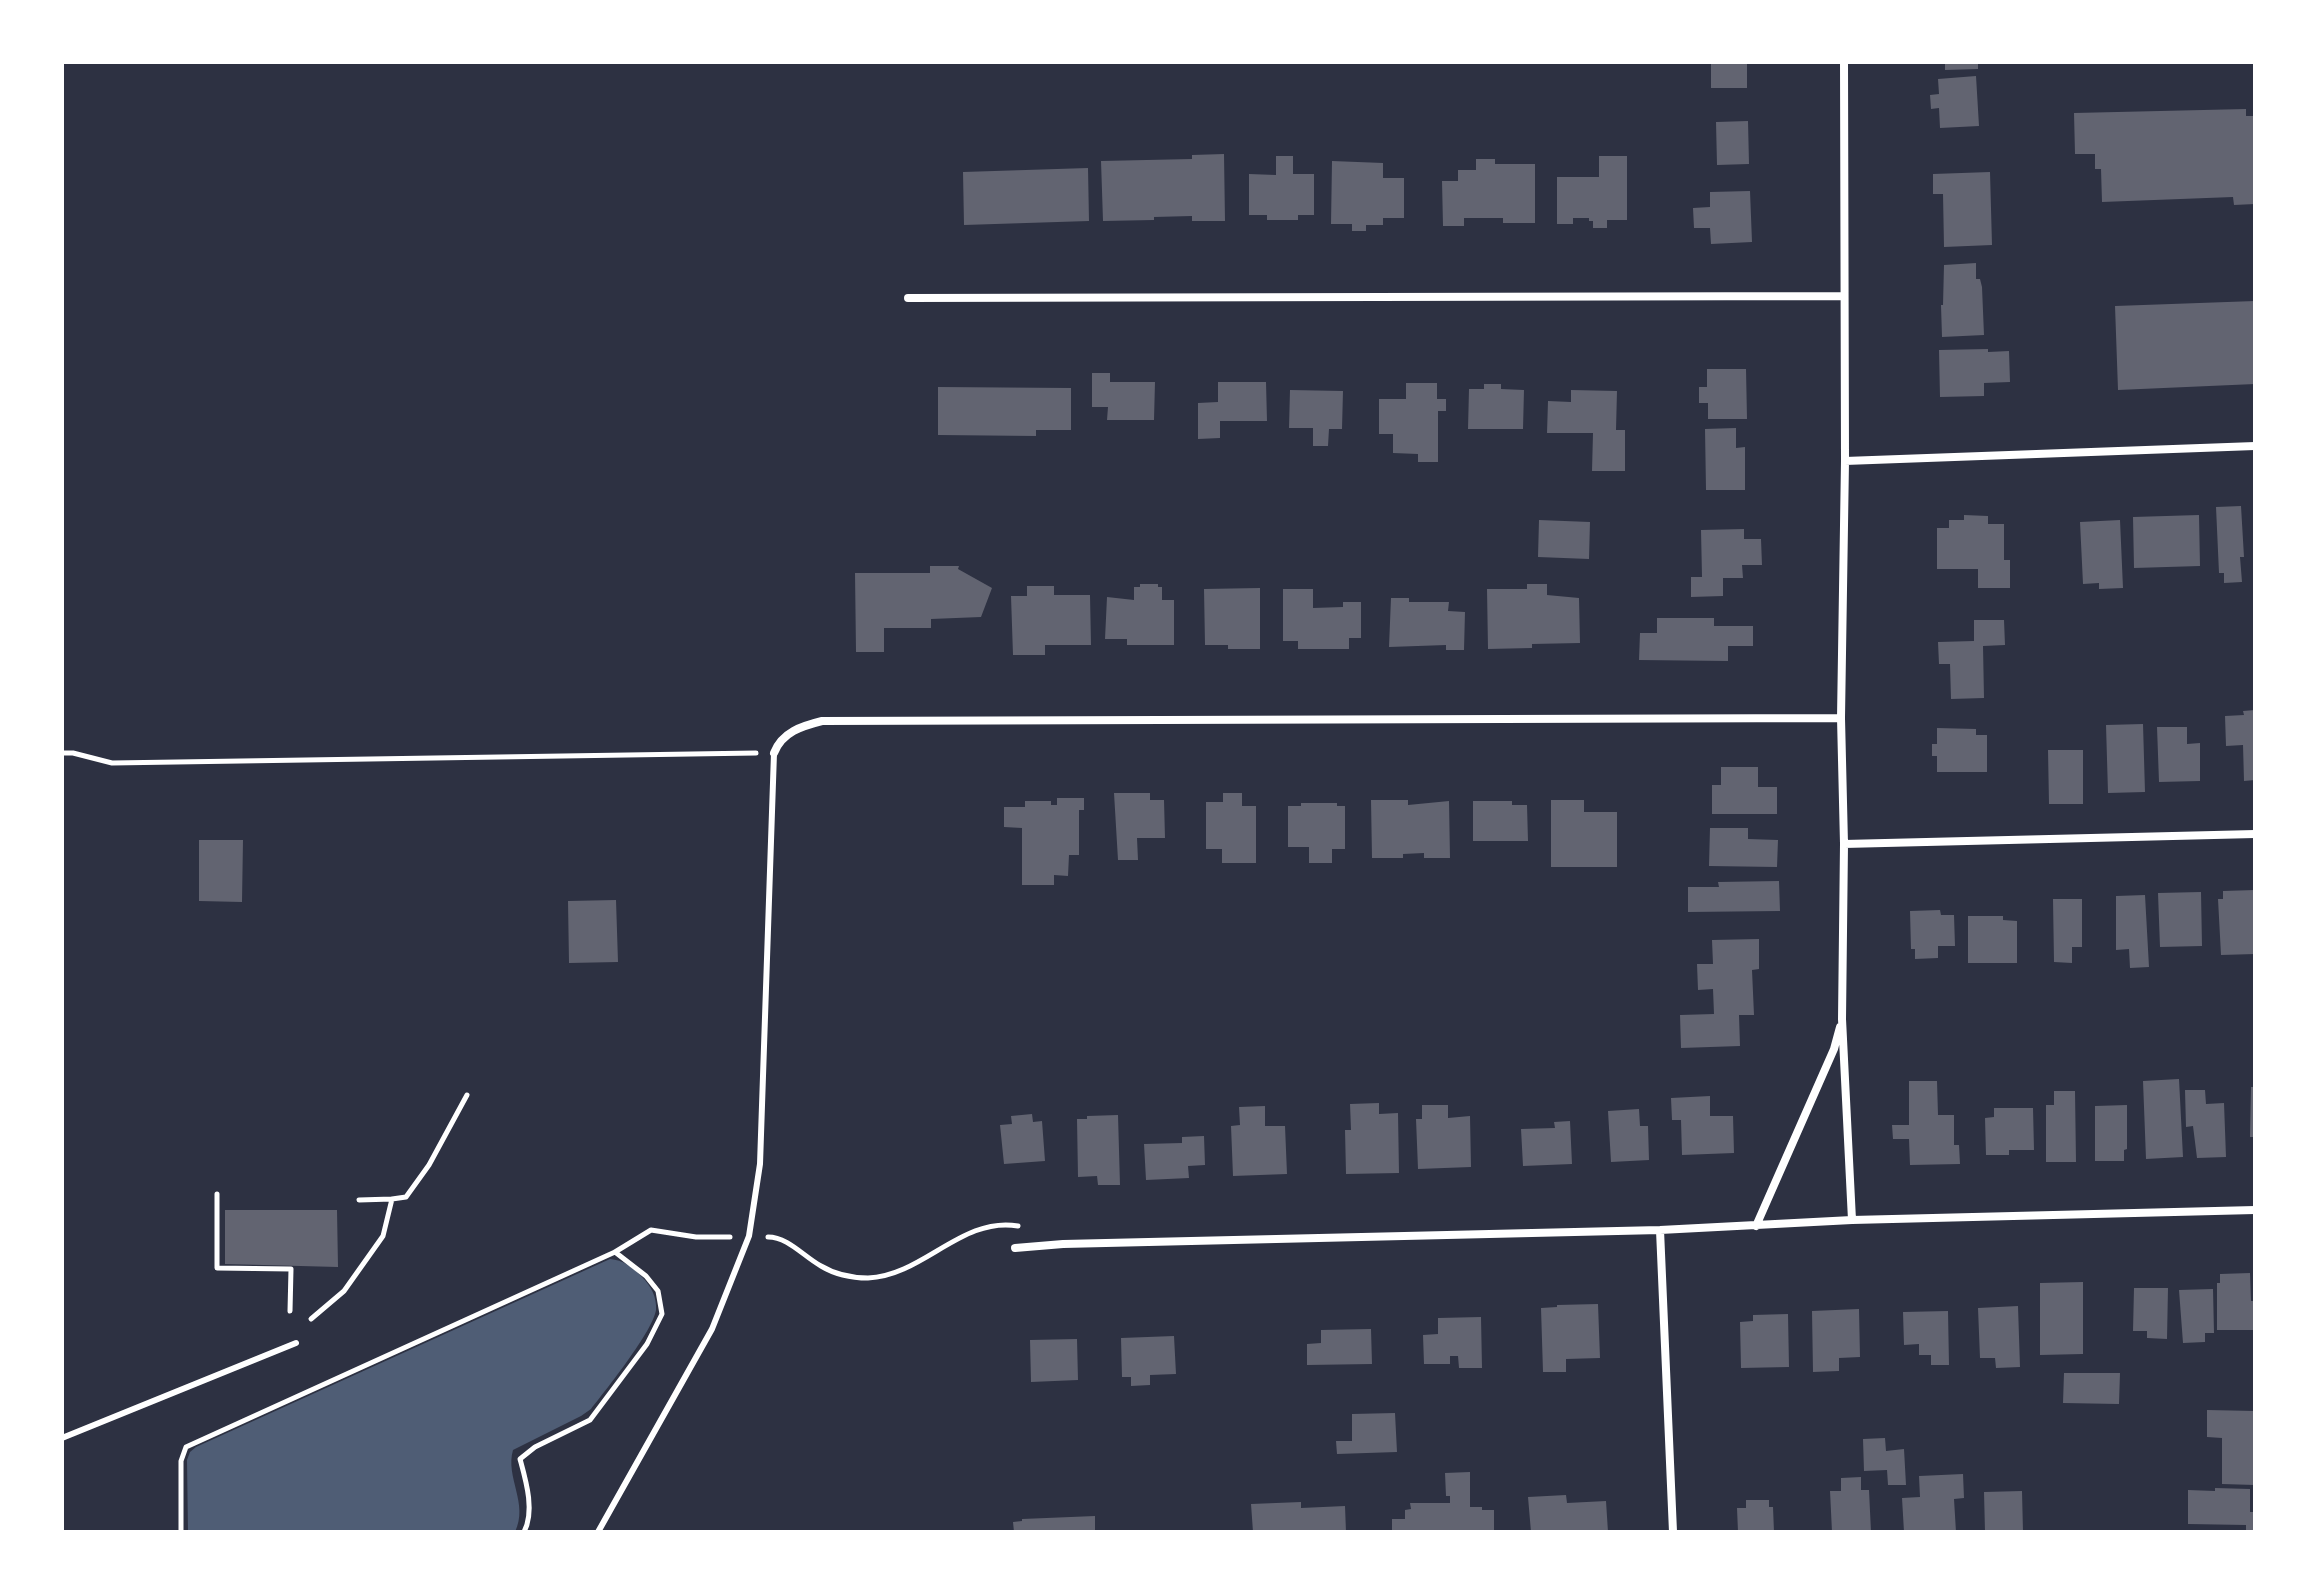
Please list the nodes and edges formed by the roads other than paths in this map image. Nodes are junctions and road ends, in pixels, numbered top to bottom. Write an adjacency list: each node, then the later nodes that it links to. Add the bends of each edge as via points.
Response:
1 (1844, 62): 2 (street)
2 (1843, 296): 3 (street); 5 (street)
3 (908, 298)
4 (2255, 446): 5 (street)
5 (1845, 461): 6 (street)
6 (1841, 718): 7 (street, via 822,721 790,732); 9 (street)
7 (774, 753): 18 (lane, via 760,1164 749,1236 712,1329)
8 (2255, 834): 9 (street)
9 (1844, 844): 10 (street)
10 (1842, 1019): 12 (street); 13 (street, via 1834,1049)
11 (2255, 1210): 12 (street)
12 (1852, 1220): 13 (street)
13 (1756, 1226): 14 (street)
14 (1660, 1230): 15 (street); 19 (street)
15 (1015, 1248)
16 (296, 1343): 17 (lane)
17 (62, 1438)
18 (598, 1532)
19 (1673, 1532)

